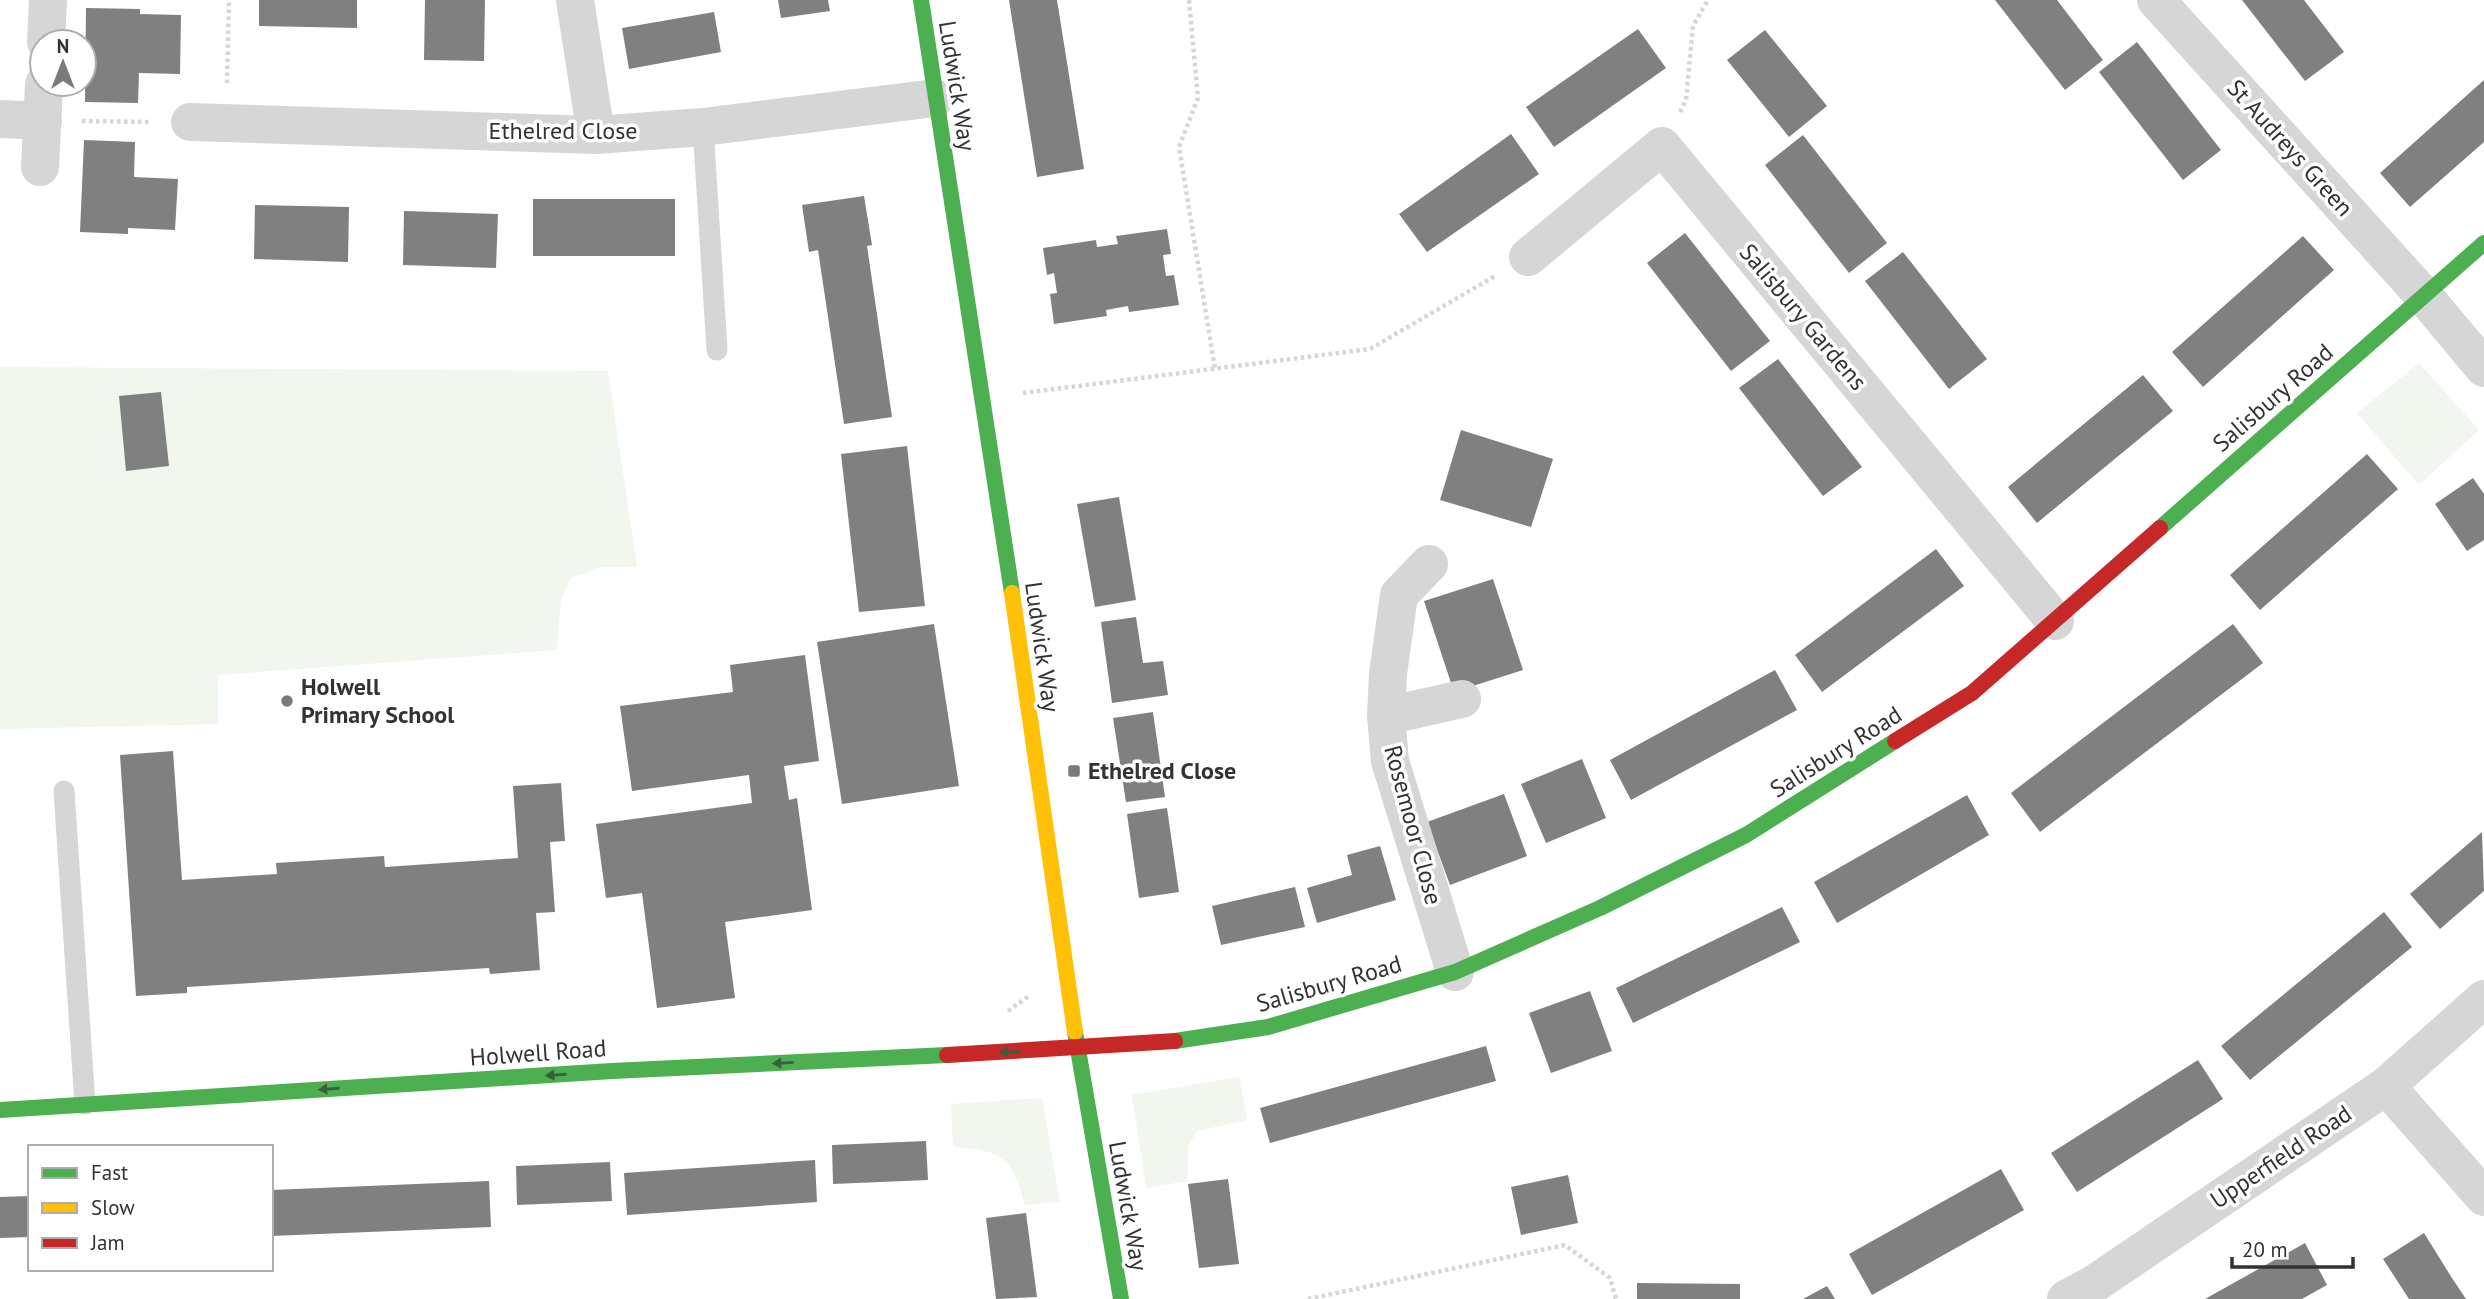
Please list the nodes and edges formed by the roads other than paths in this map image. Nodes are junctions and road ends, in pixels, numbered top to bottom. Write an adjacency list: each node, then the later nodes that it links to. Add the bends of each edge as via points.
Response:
1 (48, 0): 5 (street)
2 (575, 0): 11 (street)
3 (921, 0): 6 (street, Ludwick Way)
4 (2156, 0): 15 (street, St Audreys Green)
5 (47, 28)
6 (935, 98): 10 (street, Ethelred Close); 25 (street, Ludwick Way, via 984,398)
7 (44, 102): 8 (street); 12 (street)
8 (0, 119)
9 (208, 123): 11 (street, Ethelred Close)
10 (703, 127): 11 (street, Ethelred Close); 16 (lane)
11 (596, 135)
12 (40, 167)
13 (2484, 243): 15 (street, Salisbury Road)
14 (1528, 257): 19 (street, Salisbury Gardens, via 1662,146)
15 (2423, 295): 17 (street, St Audreys Green); 19 (street, Salisbury Road)
16 (717, 350)
17 (2484, 368)
18 (1429, 564): 21 (street, Rosemoor Close, via 1399,595)
19 (2055, 621): 23 (street, Salisbury Road, via 1972,693 1746,835 1600,908)
20 (1462, 699): 21 (street)
21 (1386, 716): 23 (street, Rosemoor Close, via 1390,761)
22 (64, 791): 27 (lane)
23 (1455, 972): 25 (street, Salisbury Road, via 1268,1027 1199,1039)
24 (2484, 999): 26 (street, Upperfield Road)
25 (1079, 1049): 27 (street, Holwell Road, one-way to 27, via 612,1071); 30 (street, Ludwick Way)
26 (2386, 1086): 29 (street); 31 (street, Upperfield Road)
27 (85, 1104): 28 (street, Holwell Road)
28 (0, 1110)
29 (2484, 1197)
30 (1121, 1299)
31 (2066, 1299)

